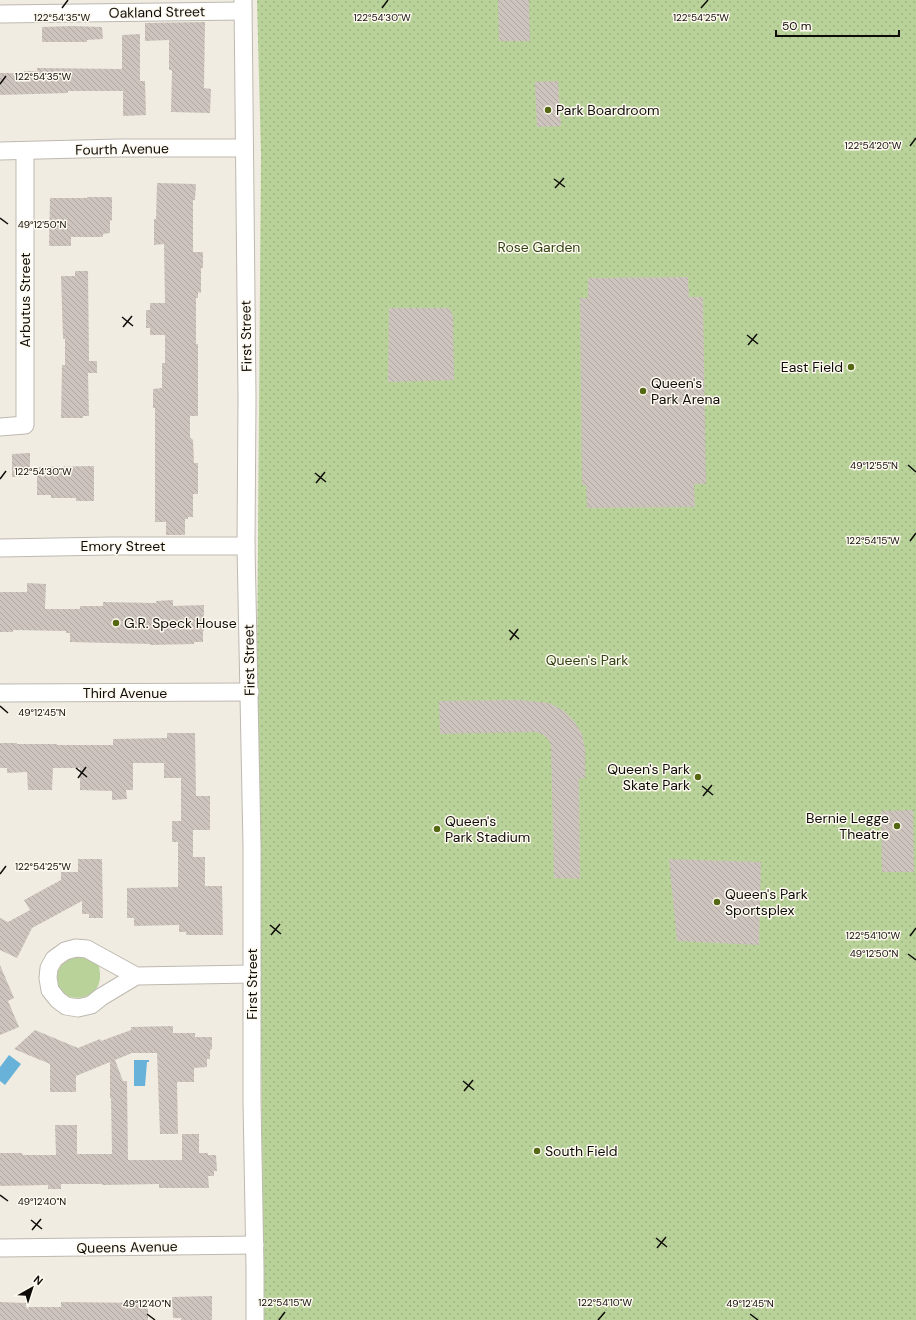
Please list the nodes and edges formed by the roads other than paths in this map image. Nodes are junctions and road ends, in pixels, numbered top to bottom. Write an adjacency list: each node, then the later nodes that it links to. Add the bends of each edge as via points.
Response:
1 (243, 6): 2 (street, Oakland Street); 3 (street, First Street)
2 (0, 14)
3 (243, 148): 5 (street, Fourth Avenue); 7 (street, First Street, via 247,398)
4 (0, 151): 5 (street, Fourth Avenue)
5 (25, 151): 6 (street, Arbutus Street, via 25,425)
6 (0, 427)
7 (246, 546): 8 (street, Emory Street); 9 (street, First Street)
8 (0, 548)
9 (250, 692): 10 (street, Third Avenue); 11 (street, First Street)
10 (0, 694)
11 (252, 974): 12 (street); 13 (street, First Street)
12 (136, 976): 12 (street, via 87,949 76,948 65,951 54,959 49,968 48,978 50,990 58,1000 66,1006 78,1008 91,1005)
13 (255, 1245): 14 (street, Queens Avenue); 15 (street, First Street)
14 (0, 1248)
15 (255, 1320)

